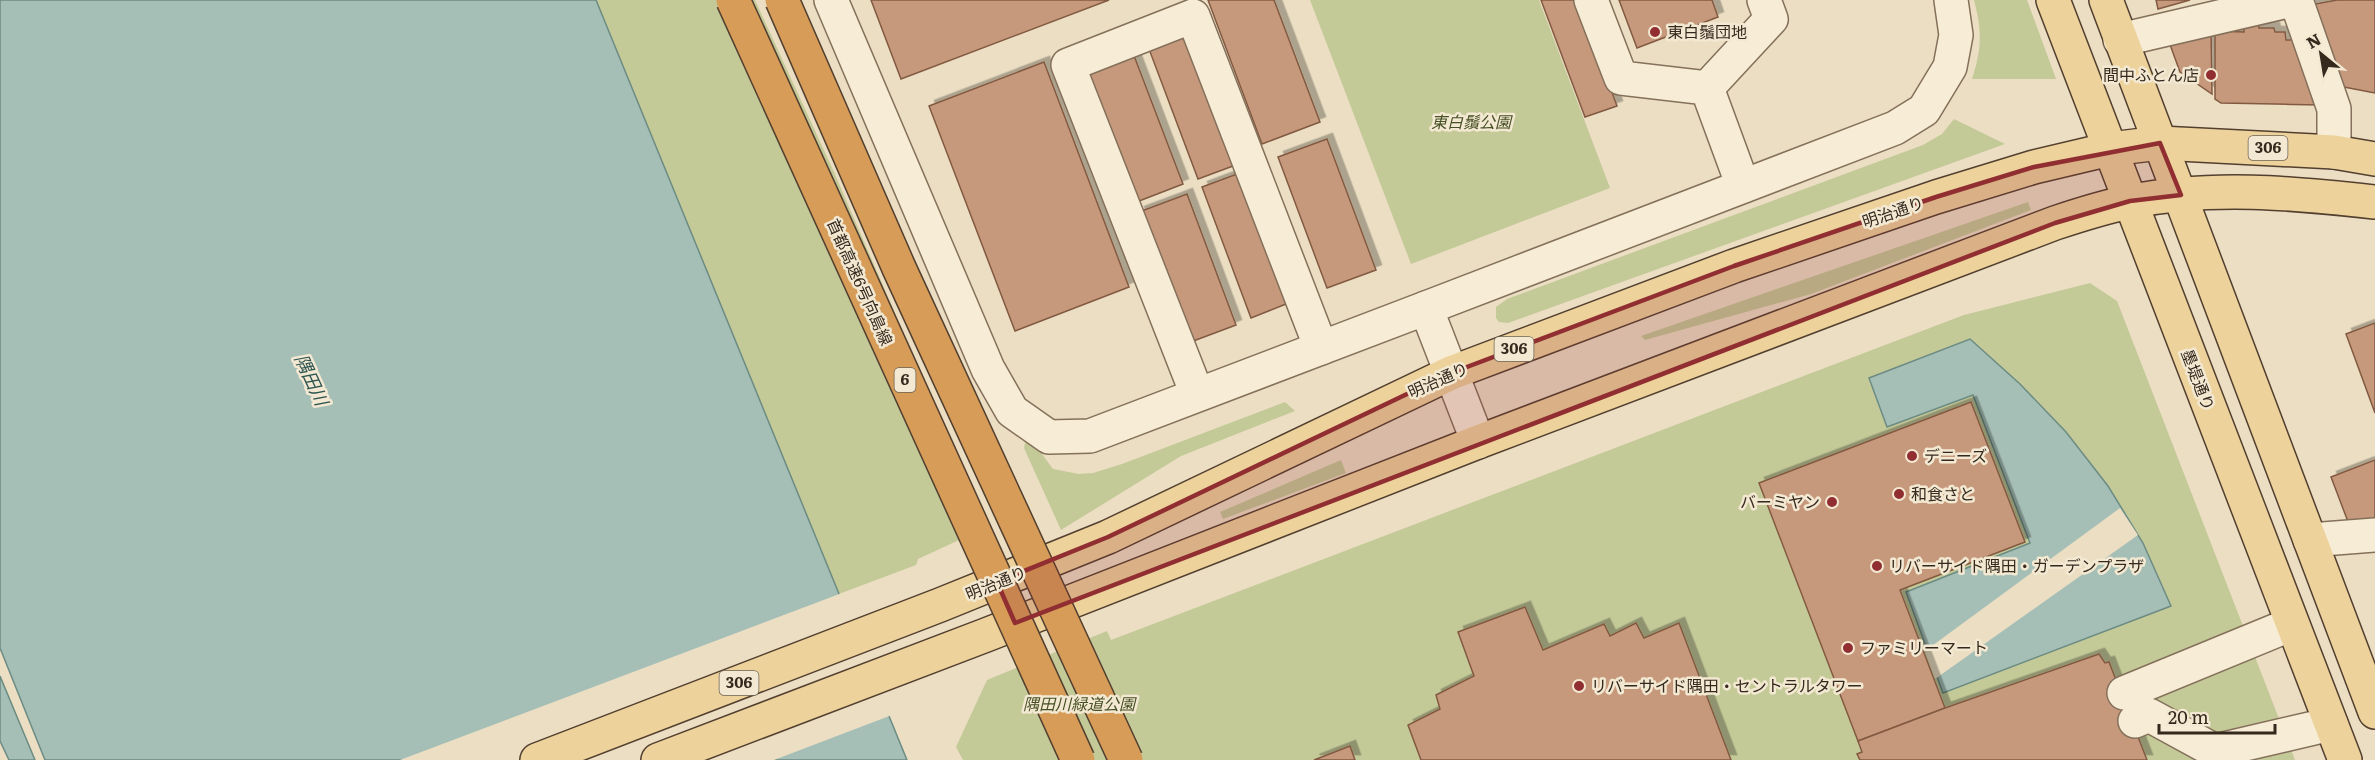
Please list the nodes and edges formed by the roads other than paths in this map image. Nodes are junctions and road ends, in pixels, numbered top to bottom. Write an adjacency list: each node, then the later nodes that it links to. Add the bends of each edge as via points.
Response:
1 (733, 0): 32 (highway, 首都高速6号向島線 / 6, bridge)
2 (782, 0): 33 (highway, bridge, via 899,268)
3 (831, 0): 23 (street, via 988,369 1012,411 1049,437 1090,436)
4 (1591, 0): 11 (street, via 1621,78)
5 (1764, 0): 11 (street, via 1772,20)
6 (1951, 0): 16 (street, via 1956,35 1950,66 1924,110 1895,128)
7 (2053, 0): 13 (main road, 墨堤通り)
8 (2106, 0): 10 (main road)
9 (2294, 0): 10 (street); 14 (street, via 2334,109)
10 (2120, 40): 12 (main road)
11 (1707, 88): 16 (street)
12 (2160, 143): 13 (main road, 明治通り / 306); 14 (main road, 明治通り / 306); 17 (main road)
13 (2110, 149): 18 (main road, 墨堤通り); 22 (main road, 明治通り / 306, via 1936,197 1734,266)
14 (2334, 152): 15 (main road, 明治通り / 306)
15 (2375, 159)
16 (1743, 186): 20 (street)
17 (2181, 195): 18 (main road); 19 (main road, via 2293,193); 26 (main road)
18 (2130, 201): 24 (main road, via 2055,223); 27 (main road, 墨堤通り)
19 (2375, 202)
20 (1426, 308): 21 (street); 22 (street)
21 (1321, 348): 23 (street); 23 (street, via 1193,16 1068,65)
22 (1451, 373): 24 (street); 30 (main road, 明治通り / 306, via 1108,537)
23 (1197, 394)
24 (1478, 442): 31 (main road)
25 (2375, 535): 26 (street)
26 (2310, 540): 28 (main road)
27 (2292, 624): 29 (main road, 墨堤通り); 29 (street, via 2136,704 2215,751)
28 (2375, 711)
29 (2331, 724): 34 (main road, 墨堤通り)
30 (537, 760)
31 (658, 760)
32 (1078, 760)
33 (1126, 760)
34 (2344, 760)

